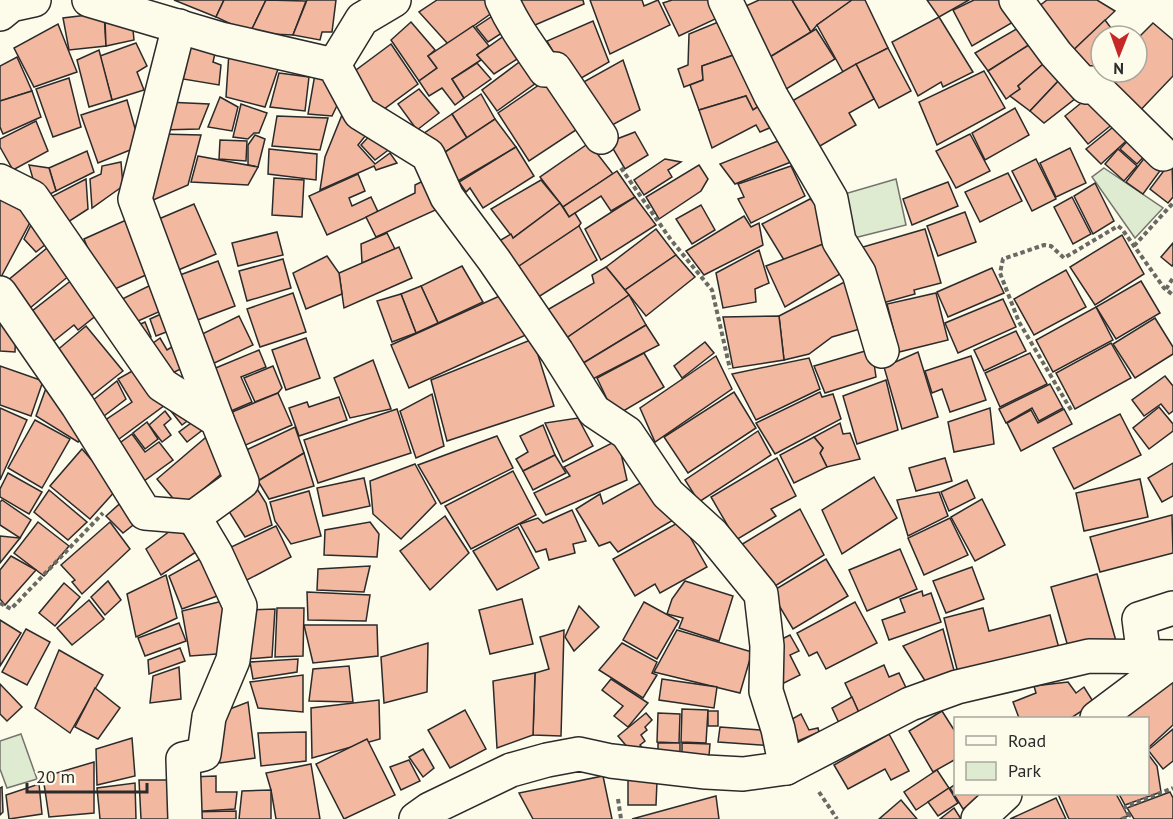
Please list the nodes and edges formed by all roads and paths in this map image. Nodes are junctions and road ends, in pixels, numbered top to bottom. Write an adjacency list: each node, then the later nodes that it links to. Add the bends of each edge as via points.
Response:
1 (34, 0): 7 (street, via 11,5)
2 (89, 0): 8 (street)
3 (392, 0): 9 (street, via 362,19)
4 (502, 0): 10 (street, via 521,38 545,70 555,69)
5 (725, 0): 19 (street, via 771,96 831,199 838,241 858,273)
6 (1016, 0): 11 (street, via 1086,87 1091,83)
7 (0, 14)
8 (179, 26): 9 (street); 22 (street, via 135,199)
9 (334, 65): 29 (street, via 360,113 428,154 447,197 494,260 594,411 627,433 668,494 712,534 761,594 767,646 766,691)
10 (601, 137): 20 (path, via 671,240 712,290)
11 (1163, 154)
12 (0, 181): 22 (street, via 32,197 162,385)
13 (1173, 203): 14 (path)
14 (1134, 246): 16 (path); 21 (path, via 1118,226 1064,258 1044,245 1004,259 1000,273 1019,322)
15 (1173, 278): 16 (path)
16 (1166, 289): 18 (path)
17 (0, 293): 23 (street)
18 (1173, 295)
19 (882, 351)
20 (730, 369)
21 (1071, 410)
22 (217, 420): 24 (street, via 242,482)
23 (128, 486): 24 (street, via 145,513); 25 (path, via 11,609)
24 (194, 517): 32 (street, via 240,606 232,660 209,717 204,754 183,759)
25 (0, 603)
26 (1173, 608): 27 (street, via 1138,619)
27 (1163, 658): 28 (street); 29 (street, via 1089,656 957,687 910,704)
28 (1098, 717)
29 (786, 768): 33 (street, via 743,774 706,772 579,754 511,770)
30 (1173, 788): 35 (path, via 1125,807 1129,816)
31 (1004, 795): 34 (street)
32 (185, 819)
33 (416, 819)
34 (978, 819)
35 (1122, 819)

